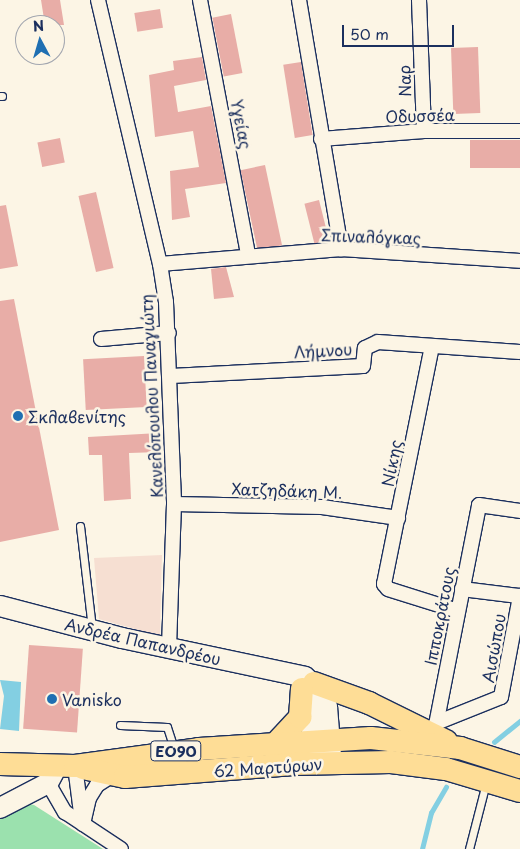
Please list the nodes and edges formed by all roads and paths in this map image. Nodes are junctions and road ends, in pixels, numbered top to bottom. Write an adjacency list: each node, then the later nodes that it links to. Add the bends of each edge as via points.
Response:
1 (98, 0): 11 (street, Κανελόπουλου Παναγιώτη)
2 (200, 0): 9 (street, Υγείας)
3 (298, 0): 7 (street)
4 (419, 0): 5 (street, Ναρ)
5 (424, 131): 6 (street, Οδυσσέα); 7 (street, Οδυσσέα)
6 (520, 131)
7 (321, 139): 8 (street)
8 (340, 250): 9 (street, Σπιναλόγκας); 10 (street, Σπιναλόγκας)
9 (248, 256): 11 (street, Σπιναλόγκας)
10 (520, 261)
11 (160, 264): 12 (street, Κανελόπουλου Παναγιώτη)
12 (169, 333): 13 (street); 16 (street, Κανελόπουλου Παναγιώτη)
13 (100, 339)
14 (432, 346): 15 (street, Λήμνου); 16 (street, Λήμνου, via 368,344 363,366); 19 (street, Νίκης)
15 (520, 352)
16 (171, 376): 17 (street, Κανελόπουλου Παναγιώτη)
17 (174, 504): 19 (street, Χατζηδάκη Μ., via 322,507); 26 (street, Κανελόπουλου Παναγιώτη)
18 (520, 511): 21 (street, Ιπποκράτους, via 479,505)
19 (398, 518): 24 (street, Νίκης, via 385,587)
20 (80, 526): 25 (lane)
21 (462, 589): 22 (street); 24 (street, Ιπποκράτους)
22 (520, 596): 29 (street, Αισώπου, via 501,697)
23 (0, 606): 25 (main road, Ανδρέα Παπανδρέου)
24 (458, 611): 29 (street, Ιπποκράτους)
25 (92, 631): 26 (main road, Ανδρέα Παπανδρέου)
26 (169, 648): 27 (main road, Ανδρέα Παπανδρέου, via 286,672)
27 (308, 686): 29 (main road, via 369,703); 30 (main road, via 327,707); 31 (main road, via 300,717)
28 (120, 725): 33 (lane, via 167,727)
29 (435, 729): 32 (main road)
30 (322, 739): 31 (main road, 62 Μαρτύρων / ΕΟ90); 32 (main road, 62 Μαρτύρων / ΕΟ90, via 388,739); 34 (main road)
31 (278, 742): 33 (main road, 62 Μαρτύρων / ΕΟ90)
32 (460, 748): 36 (main road, 62 Μαρτύρων / ΕΟ90)
33 (175, 752): 37 (main road, 62 Μαρτύρων / ΕΟ90)
34 (323, 763): 38 (main road, 62 Μαρτύρων / ΕΟ90); 39 (main road, 62 Μαρτύρων / ΕΟ90, via 408,763)
35 (0, 764): 37 (main road, ΕΟ90)
36 (520, 767)
37 (60, 772): 38 (main road, 62 Μαρτύρων / ΕΟ90); 41 (main road); 42 (street); 42 (street, via 65,812)
38 (113, 775): 42 (street, via 97,785 89,798)
39 (486, 780): 40 (main road, 62 Μαρτύρων / ΕΟ90); 44 (lane)
40 (520, 791)
41 (0, 808)
42 (83, 824): 43 (street)
43 (121, 849)
44 (468, 849)

